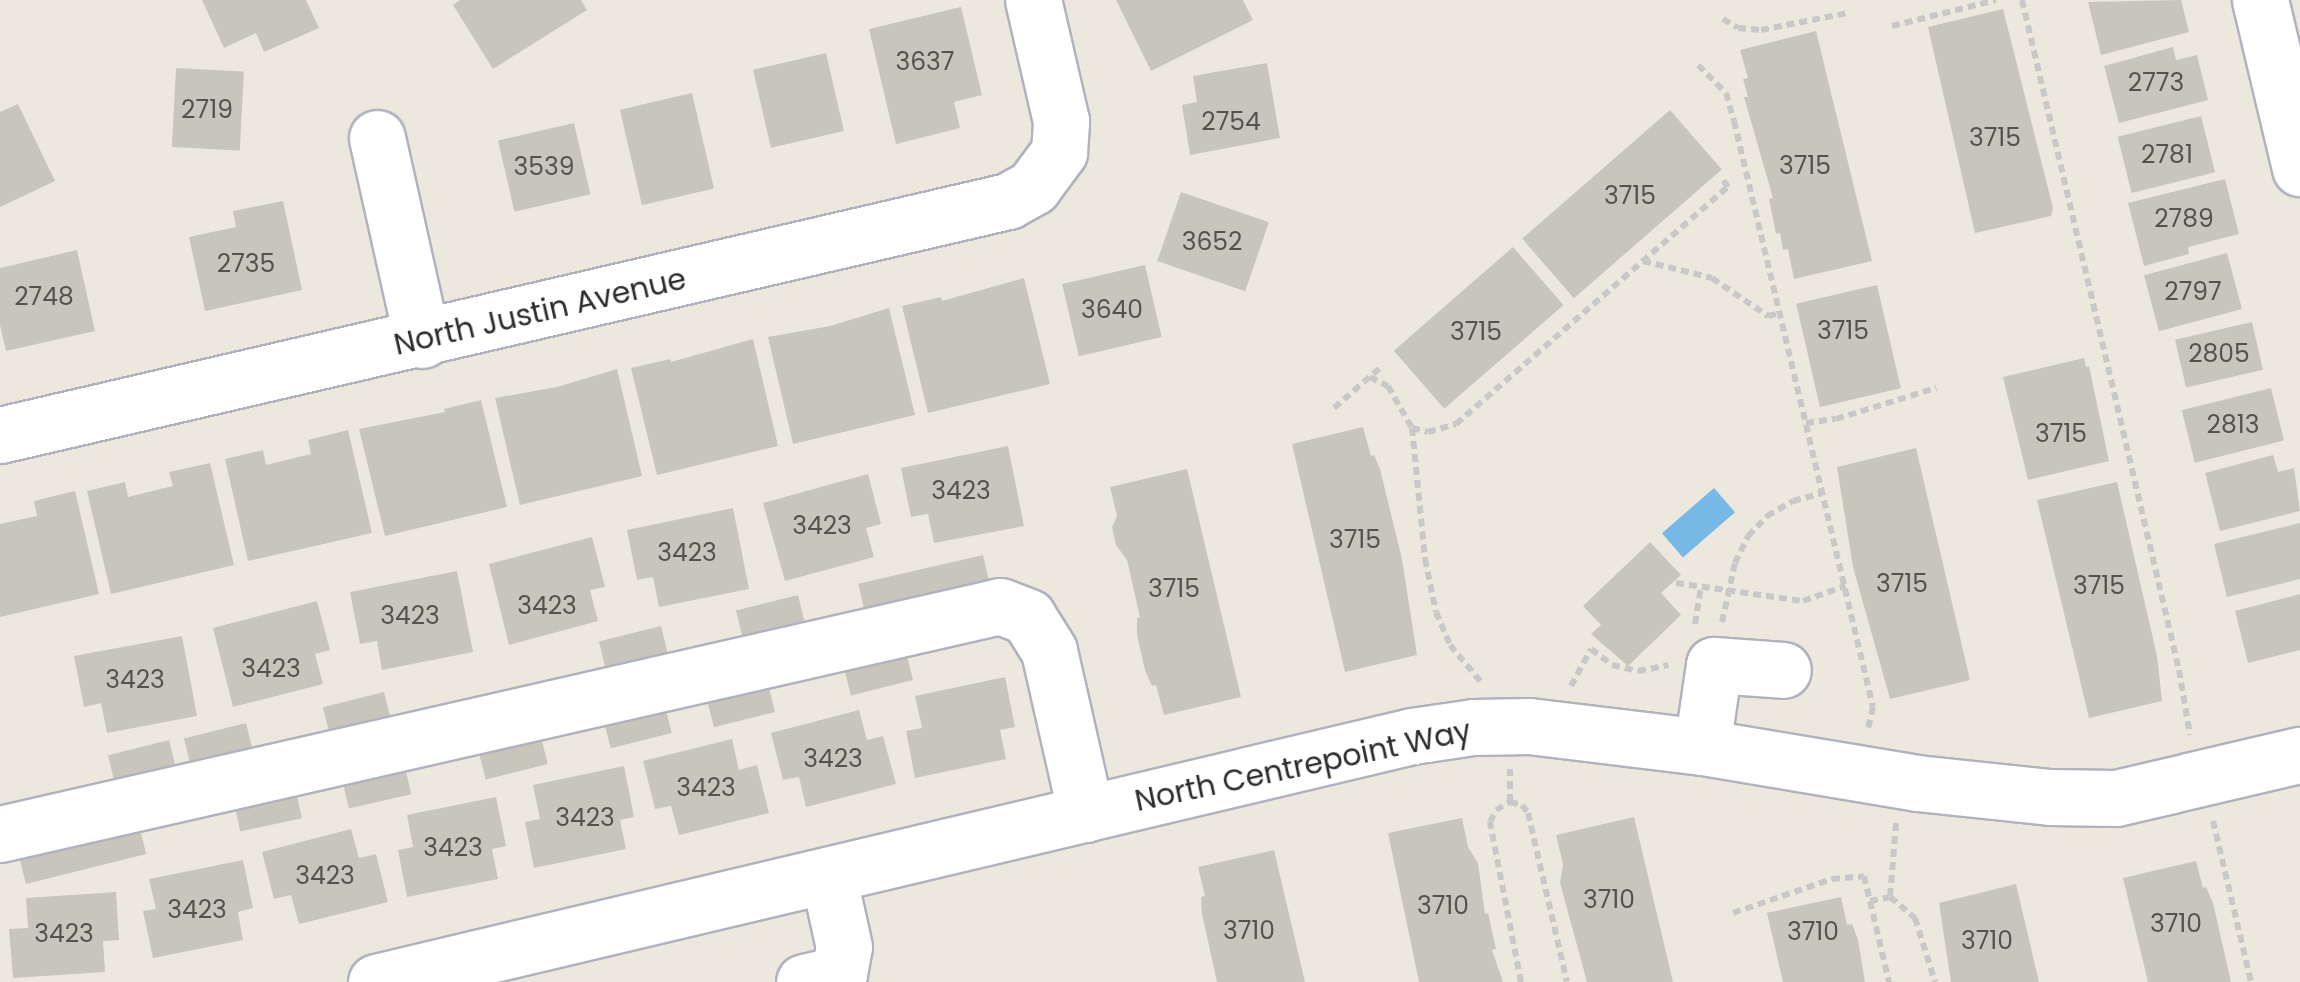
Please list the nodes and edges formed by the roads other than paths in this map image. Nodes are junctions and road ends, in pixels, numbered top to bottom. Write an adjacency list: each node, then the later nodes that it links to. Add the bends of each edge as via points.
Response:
1 (1033, 0): 5 (street, North Justin Avenue, via 1061,122 1059,152 1033,187 1008,201)
2 (2276, 20): 4 (street)
3 (377, 138): 5 (street)
4 (2300, 168)
5 (422, 340): 6 (street, North Justin Avenue)
6 (0, 435)
7 (1782, 670): 8 (street, via 1714,665)
8 (1702, 747): 9 (street, North Centrepoint Way, via 1917,784 2116,798); 10 (street, North Centrepoint Way, via 1528,726 1474,727)
9 (2300, 756)
10 (1086, 814): 11 (street, via 1049,651 1028,617 1000,606); 12 (street, North Centrepoint Way)
11 (0, 834)
12 (828, 875): 13 (street, North Centrepoint Way); 14 (street, via 844,946 839,974)
13 (376, 982)
14 (804, 982)

